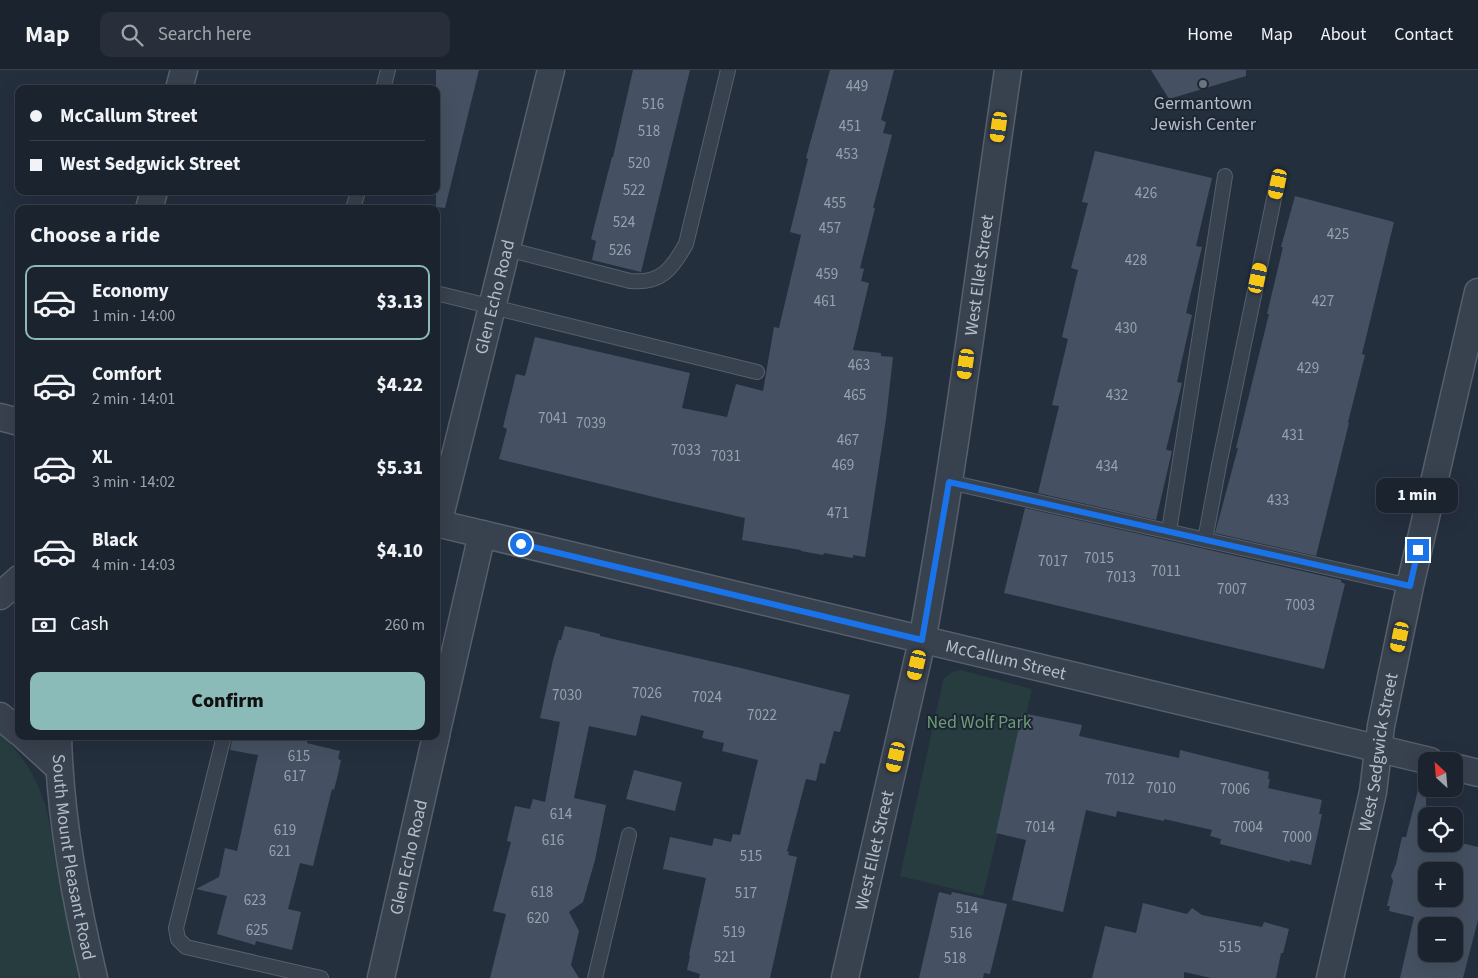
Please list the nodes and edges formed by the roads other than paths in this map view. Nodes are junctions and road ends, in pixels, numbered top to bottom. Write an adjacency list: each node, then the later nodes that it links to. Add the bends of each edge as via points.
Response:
1 (184, 70): 6 (street)
2 (388, 70): 7 (lane)
3 (551, 70): 10 (street, Glen Echo Road)
4 (728, 70): 10 (lane, via 686,244 667,272 655,279 630,281)
5 (1008, 70): 18 (street, West Ellet Street)
6 (180, 85)
7 (384, 85)
8 (1225, 176): 21 (lane)
9 (1278, 184): 23 (lane)
10 (507, 249): 13 (street, Glen Echo Road)
11 (1478, 292): 14 (street, West Sedgwick Street)
12 (440, 294): 13 (lane)
13 (492, 307): 15 (lane); 19 (street, Glen Echo Road)
14 (1472, 351): 25 (street, West Sedgwick Street)
15 (758, 372)
16 (0, 418): 17 (street)
17 (15, 421)
18 (949, 482): 21 (lane); 27 (street, West Ellet Street)
19 (440, 512)
20 (440, 525): 22 (street, McCallum Street)
21 (1169, 531): 23 (lane)
22 (482, 534): 27 (street, McCallum Street); 29 (street, Glen Echo Road)
23 (1205, 540): 25 (lane)
24 (15, 583): 26 (street)
25 (1410, 586): 35 (street, West Sedgwick Street)
26 (0, 596)
27 (922, 640): 35 (street, McCallum Street); 45 (street, West Ellet Street)
28 (0, 716): 30 (street)
29 (440, 718)
30 (15, 729)
31 (28, 740): 37 (street)
32 (58, 740): 37 (street, South Mount Pleasant Road)
33 (223, 740): 42 (lane, via 176,928 178,939 186,947)
34 (435, 740): 43 (street, Glen Echo Road)
35 (1379, 749): 36 (street, McCallum Street); 46 (street, West Sedgwick Street, via 1373,792)
36 (1418, 758)
37 (59, 768): 41 (street, South Mount Pleasant Road, via 70,863)
38 (1463, 769): 39 (street)
39 (1478, 773)
40 (629, 835): 44 (lane)
41 (94, 978)
42 (321, 978)
43 (380, 978)
44 (595, 978)
45 (845, 978)
46 (1330, 978)

